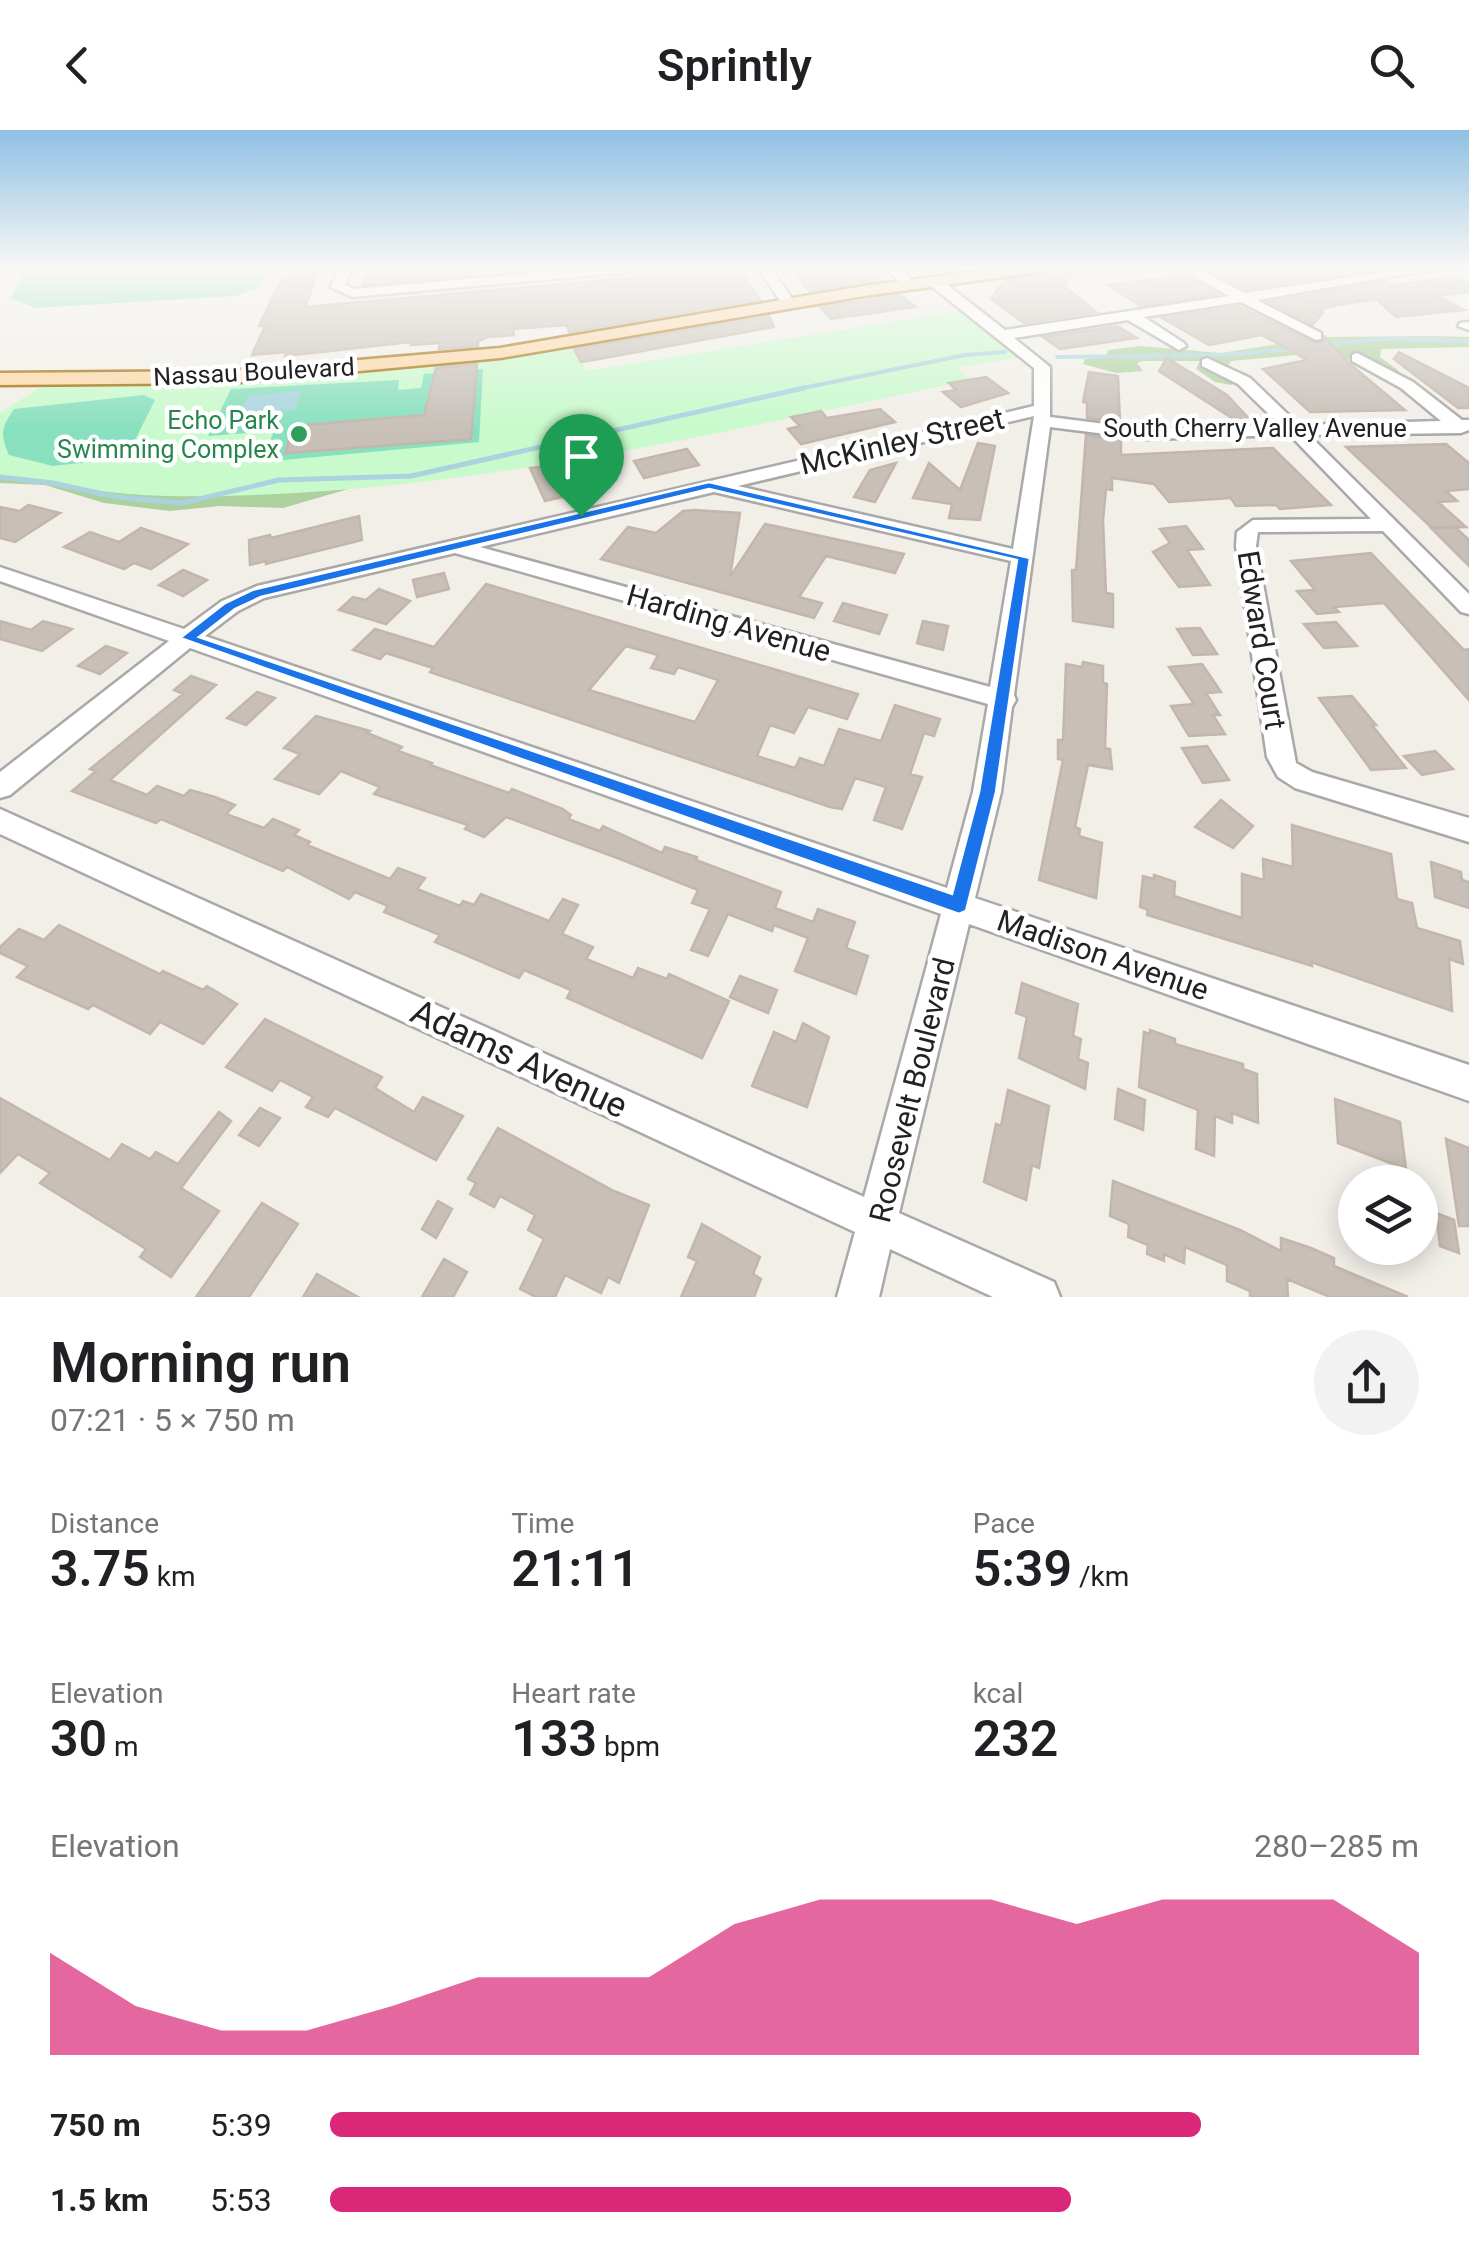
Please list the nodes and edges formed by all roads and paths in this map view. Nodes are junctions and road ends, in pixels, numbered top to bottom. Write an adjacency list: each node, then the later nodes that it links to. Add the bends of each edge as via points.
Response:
1 (689, 321): 11 (main road, Nassau Boulevard, via 536,348 386,364 208,378)
2 (983, 321): 6 (street, Roosevelt Boulevard)
3 (1089, 321): 6 (street)
4 (1140, 321): 8 (street)
5 (1288, 321): 7 (street)
6 (1004, 335): 12 (street, Roosevelt Boulevard, via 1042,367)
7 (1316, 336)
8 (1179, 346)
9 (1357, 358): 13 (street)
10 (1206, 364): 14 (street, via 1244,381)
11 (0, 379)
12 (1042, 415): 14 (street, South Cherry Valley Avenue, via 1145,434); 15 (street, McKinley Street); 18 (street, Roosevelt Boulevard)
13 (1465, 428): 14 (street, South Cherry Valley Avenue)
14 (1294, 430): 16 (street)
15 (709, 486): 17 (street, McKinley Street); 18 (street)
16 (1388, 525): 20 (street); 25 (street, Edward Court, via 1253,526 1247,532 1280,756 1304,780)
17 (454, 546): 21 (street, McKinley Street, via 257,593); 22 (street, Harding Avenue)
18 (1024, 558): 22 (street, Roosevelt Boulevard)
19 (0, 574): 21 (street, Madison Avenue)
20 (1469, 607)
21 (188, 638): 23 (street, McKinley Street); 26 (street, Madison Avenue)
22 (1004, 700): 26 (street, Roosevelt Boulevard)
23 (0, 787)
24 (0, 821): 28 (street, Adams Avenue)
25 (1469, 830)
26 (959, 905): 27 (street, Madison Avenue); 28 (street, Roosevelt Boulevard)
27 (1469, 1083)
28 (878, 1223): 29 (street, Roosevelt Boulevard); 30 (street, Adams Avenue)
29 (858, 1297)
30 (1039, 1297)

